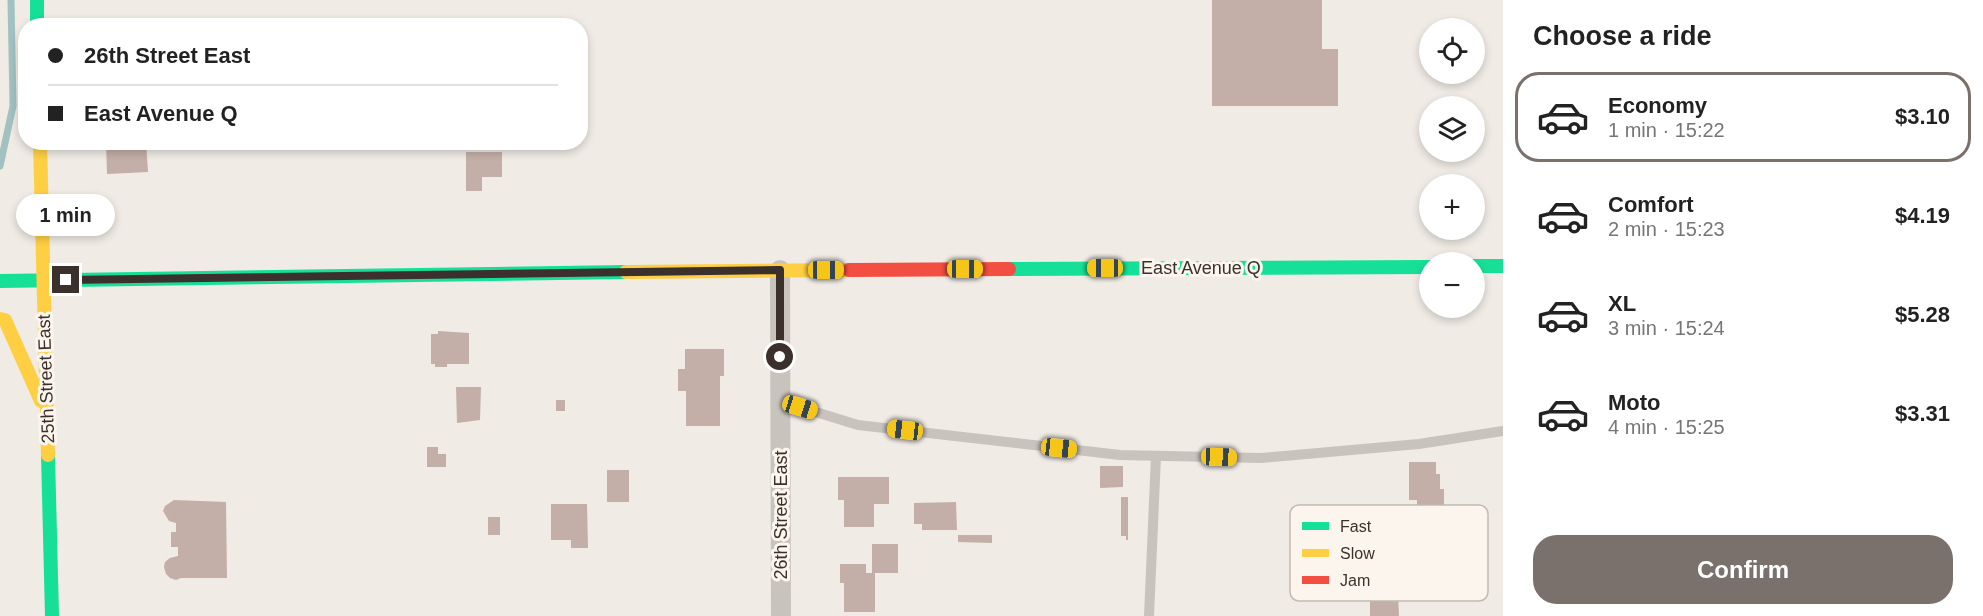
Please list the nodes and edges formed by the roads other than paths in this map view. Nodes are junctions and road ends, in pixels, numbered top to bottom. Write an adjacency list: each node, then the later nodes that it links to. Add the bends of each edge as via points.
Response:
1 (37, 0): 2 (main road)
2 (37, 18)
3 (40, 150): 9 (main road, 25th Street East)
4 (1485, 266): 5 (main road)
5 (1503, 266)
6 (1419, 267): 7 (main road, East Avenue Q)
7 (780, 270): 9 (main road, East Avenue Q); 11 (street, 26th Street East)
8 (0, 280): 9 (main road, East Avenue Q)
9 (42, 281): 12 (main road, 25th Street East)
10 (0, 319): 12 (main road, via 4,320)
11 (780, 401): 14 (lane, via 858,425); 16 (street, 26th Street East)
12 (47, 413): 15 (main road, 25th Street East)
13 (1503, 431): 14 (lane, via 1419,444 1261,458)
14 (1156, 456): 17 (lane)
15 (52, 616)
16 (781, 616)
17 (1149, 616)

